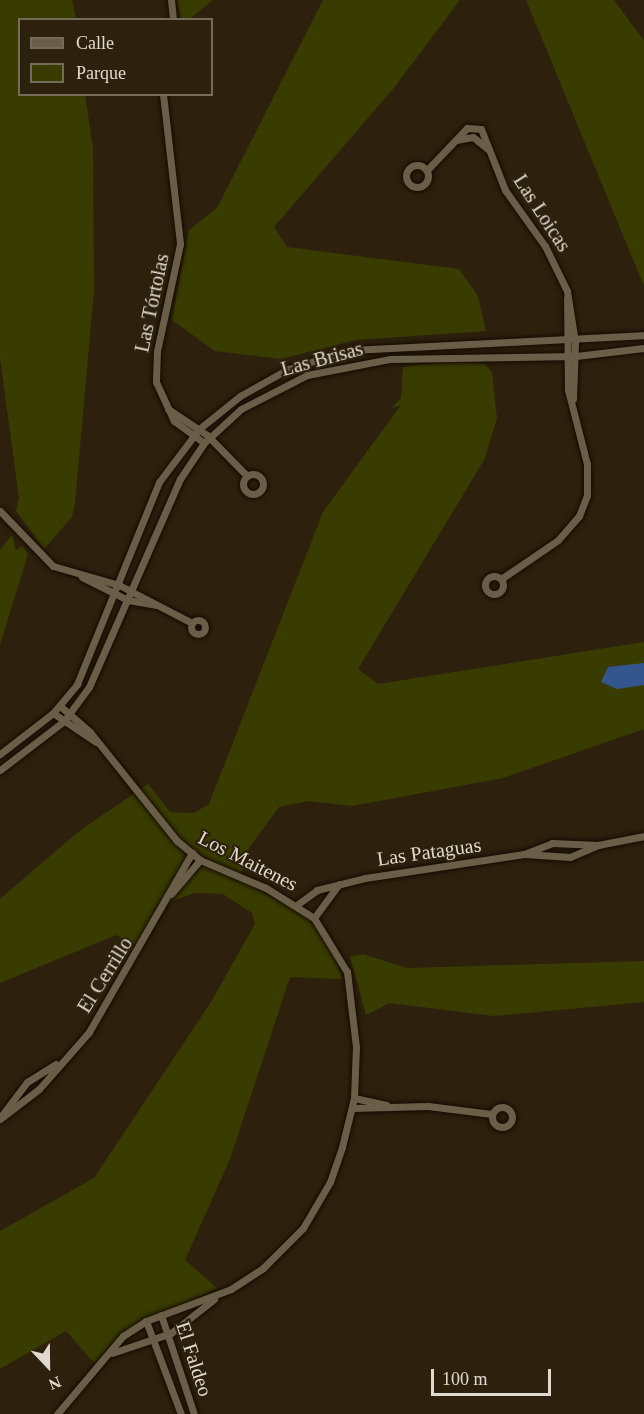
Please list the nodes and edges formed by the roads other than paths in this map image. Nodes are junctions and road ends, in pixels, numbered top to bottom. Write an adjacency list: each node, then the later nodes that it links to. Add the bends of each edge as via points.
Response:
1 (171, 0): 2 (street)
2 (173, 18)
3 (163, 96): 17 (street, Las Tórtolas, via 180,231 177,274 156,351 156,382)
4 (456, 140): 5 (street, via 473,137); 5 (street, Las Loicas, via 467,128 478,127); 6 (street, Las Loicas)
5 (490, 152): 7 (street, Las Loicas, via 505,190 545,246)
6 (427, 170)
7 (567, 291): 9 (street, Las Loicas); 10 (street, Las Loicas)
8 (644, 335): 10 (street, Las Brisas)
9 (564, 342): 10 (street, Las Brisas); 11 (street, Las Brisas); 13 (street, Las Loicas)
10 (575, 342): 14 (street, Las Loicas)
11 (389, 345): 15 (street); 18 (street, Las Brisas, via 288,369 240,396)
12 (644, 348): 14 (street, Las Brisas)
13 (565, 356): 14 (street, Las Brisas); 15 (street, Las Brisas); 16 (street, Las Loicas)
14 (576, 356): 16 (street, Las Loicas)
15 (390, 359): 20 (street, Las Brisas, via 307,375 270,390)
16 (573, 399): 24 (street, Las Loicas, via 588,472 583,510 553,544)
17 (168, 409): 18 (street, Las Tórtolas); 19 (street, Las Tórtolas)
18 (199, 429): 19 (street, Las Brisas); 20 (street, Las Tórtolas)
19 (192, 438): 20 (street, Las Tórtolas); 25 (street, Las Brisas, via 159,482)
20 (207, 441): 21 (street, Las Tórtolas); 26 (street, Las Brisas, via 170,497)
21 (247, 476)
22 (0, 511): 23 (street, via 43,558)
23 (82, 577): 25 (street); 27 (street)
24 (501, 579)
25 (119, 585): 26 (street); 27 (street, Las Brisas)
26 (132, 590): 28 (street, Las Brisas); 29 (street)
27 (115, 595): 28 (street); 31 (street, Las Brisas, via 77,684)
28 (128, 600): 29 (street); 33 (street, Las Brisas, via 89,687)
29 (156, 605): 30 (street)
30 (192, 623)
31 (60, 706): 32 (street, Las Brisas); 33 (street, Los Maitenes)
32 (53, 713): 34 (street, Los Maitenes); 36 (street, Las Brisas)
33 (71, 713): 34 (street, Las Brisas); 35 (street, Los Maitenes)
34 (64, 721): 35 (street, Los Maitenes); 37 (street, Las Brisas)
35 (96, 742): 40 (street, Los Maitenes, via 163,827)
36 (0, 754)
37 (0, 770)
38 (644, 836): 39 (street, Las Pataguas)
39 (598, 844): 41 (street, Las Pataguas, via 552,843); 41 (street, Las Pataguas, via 562,858)
40 (192, 853): 42 (street, Los Maitenes); 44 (street, El Cerrillo)
41 (524, 854): 43 (street, Las Pataguas)
42 (200, 860): 44 (street, El Cerrillo); 45 (street, Los Maitenes)
43 (340, 884): 45 (street, Las Pataguas); 46 (street)
44 (171, 894): 47 (street, El Cerrillo, via 112,998)
45 (298, 904): 46 (street, Los Maitenes)
46 (314, 918): 48 (street, Los Maitenes, via 347,972 355,1028)
47 (56, 1064): 52 (street, El Cerrillo, via 39,1089); 52 (street, El Cerrillo, via 27,1082)
48 (354, 1098): 49 (street); 50 (street, Los Maitenes)
49 (386, 1105): 50 (street); 51 (street)
50 (352, 1108): 53 (street, Los Maitenes, via 330,1182 303,1228 263,1268)
51 (492, 1114)
52 (0, 1119)
53 (218, 1296): 54 (street, Los Maitenes); 56 (street, Los Maitenes)
54 (161, 1315): 55 (street, Los Maitenes); 56 (street, El Faldeo)
55 (146, 1321): 57 (street, El Faldeo); 58 (street, Los Maitenes, via 123,1336)
56 (171, 1333): 57 (street, Los Maitenes); 61 (street, El Faldeo)
57 (153, 1340): 58 (street, Los Maitenes); 60 (street, El Faldeo)
58 (112, 1353): 59 (street, Los Maitenes)
59 (57, 1414)
60 (181, 1414)
61 (194, 1414)

